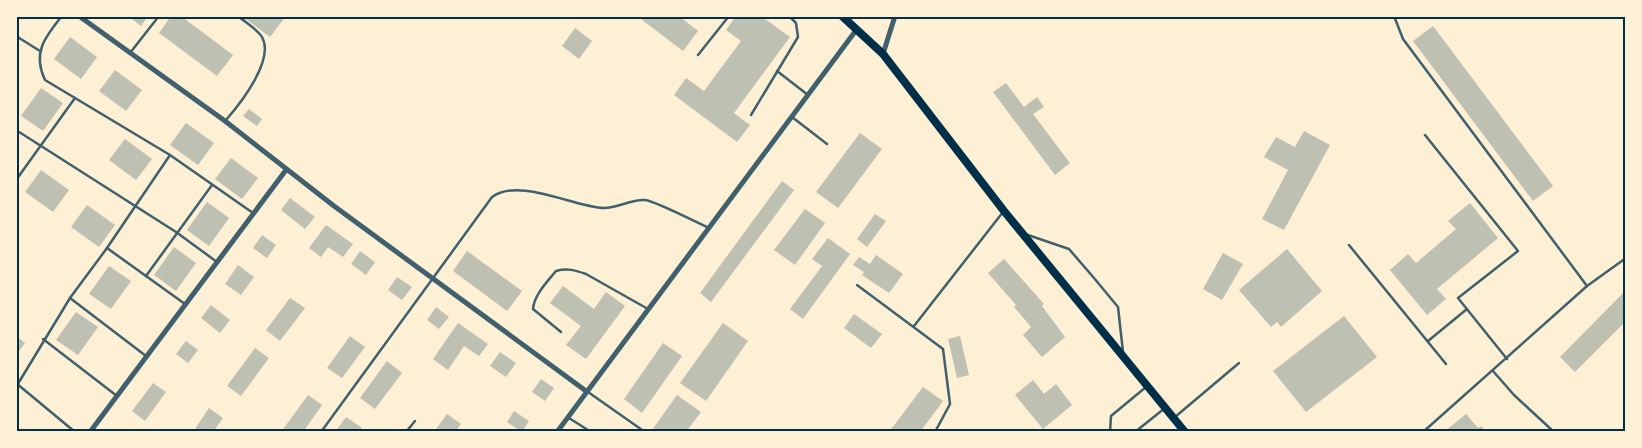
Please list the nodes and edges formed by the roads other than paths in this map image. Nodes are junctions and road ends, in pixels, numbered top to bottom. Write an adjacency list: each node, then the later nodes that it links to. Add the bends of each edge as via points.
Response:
1 (62, 16): 12 (lane, via 45,37)
2 (79, 16): 13 (street)
3 (159, 16): 13 (lane)
4 (238, 16): 21 (lane, via 260,35 264,56 245,99)
5 (728, 16): 15 (lane)
6 (788, 16): 16 (lane, via 796,23 798,36)
7 (842, 16): 10 (highway)
8 (895, 16): 14 (street)
9 (1394, 16): 43 (lane, via 1403,39)
10 (857, 29): 14 (highway); 17 (street)
11 (16, 36): 12 (lane)
12 (40, 51): 18 (lane, via 40,68 45,80)
13 (129, 54): 21 (street)
14 (883, 54): 31 (highway)
15 (698, 55)
16 (777, 71): 17 (lane); 19 (lane)
17 (808, 95): 20 (street)
18 (75, 98): 25 (lane); 26 (lane)
19 (751, 115)
20 (792, 117): 24 (lane); 33 (street)
21 (225, 122): 27 (street)
22 (16, 130): 25 (lane)
23 (1424, 135): 47 (lane, via 1518,251 1458,298)
24 (827, 144)
25 (42, 145): 28 (lane); 30 (lane)
26 (170, 155): 29 (lane); 30 (lane)
27 (286, 170): 32 (street); 41 (street)
28 (16, 180)
29 (212, 185): 32 (lane); 34 (lane)
30 (134, 206): 34 (lane); 37 (lane)
31 (1004, 211): 35 (highway); 48 (lane)
32 (253, 214): 39 (street)
33 (709, 228): 41 (lane, via 646,200 606,208 551,194 500,191 492,197); 46 (street)
34 (176, 232): 39 (lane); 40 (lane)
35 (1022, 233): 53 (highway); 53 (lane, via 1069,249 1118,307)
36 (1349, 245): 51 (lane)
37 (107, 248): 40 (lane); 44 (lane)
38 (1626, 258): 43 (lane)
39 (217, 262): 45 (street)
40 (146, 276): 45 (lane)
41 (431, 278): 60 (street); 69 (lane)
42 (857, 285): 48 (lane)
43 (1587, 286): 54 (lane)
44 (70, 298): 50 (lane); 52 (lane)
45 (185, 304): 52 (street)
46 (648, 309): 49 (lane, via 586,274 575,270 556,271 533,303 533,309); 60 (street)
47 (1467, 309): 51 (lane); 54 (lane)
48 (914, 326): 74 (lane, via 943,349 950,404)
49 (561, 332)
50 (43, 339): 58 (lane); 61 (lane)
51 (1428, 341): 56 (lane)
52 (147, 356): 61 (street)
53 (1123, 356): 59 (highway)
54 (1507, 359): 57 (lane)
55 (1239, 363): 64 (lane)
56 (1446, 364)
57 (1493, 371): 77 (lane); 78 (lane)
58 (17, 385): 67 (lane)
59 (1148, 386): 62 (highway); 75 (lane, via 1111,416)
60 (586, 391): 63 (street); 73 (lane)
61 (117, 396): 68 (street)
62 (1165, 407): 64 (highway); 66 (lane)
63 (568, 417): 71 (street); 72 (lane)
64 (1174, 418): 76 (highway)
65 (414, 421): 70 (lane)
66 (1136, 431)
67 (75, 432)
68 (90, 432)
69 (321, 432)
70 (406, 432)
71 (557, 432)
72 (591, 432)
73 (645, 432)
74 (935, 432)
75 (1110, 432)
76 (1185, 432)
77 (1423, 432)
78 (1554, 432)

